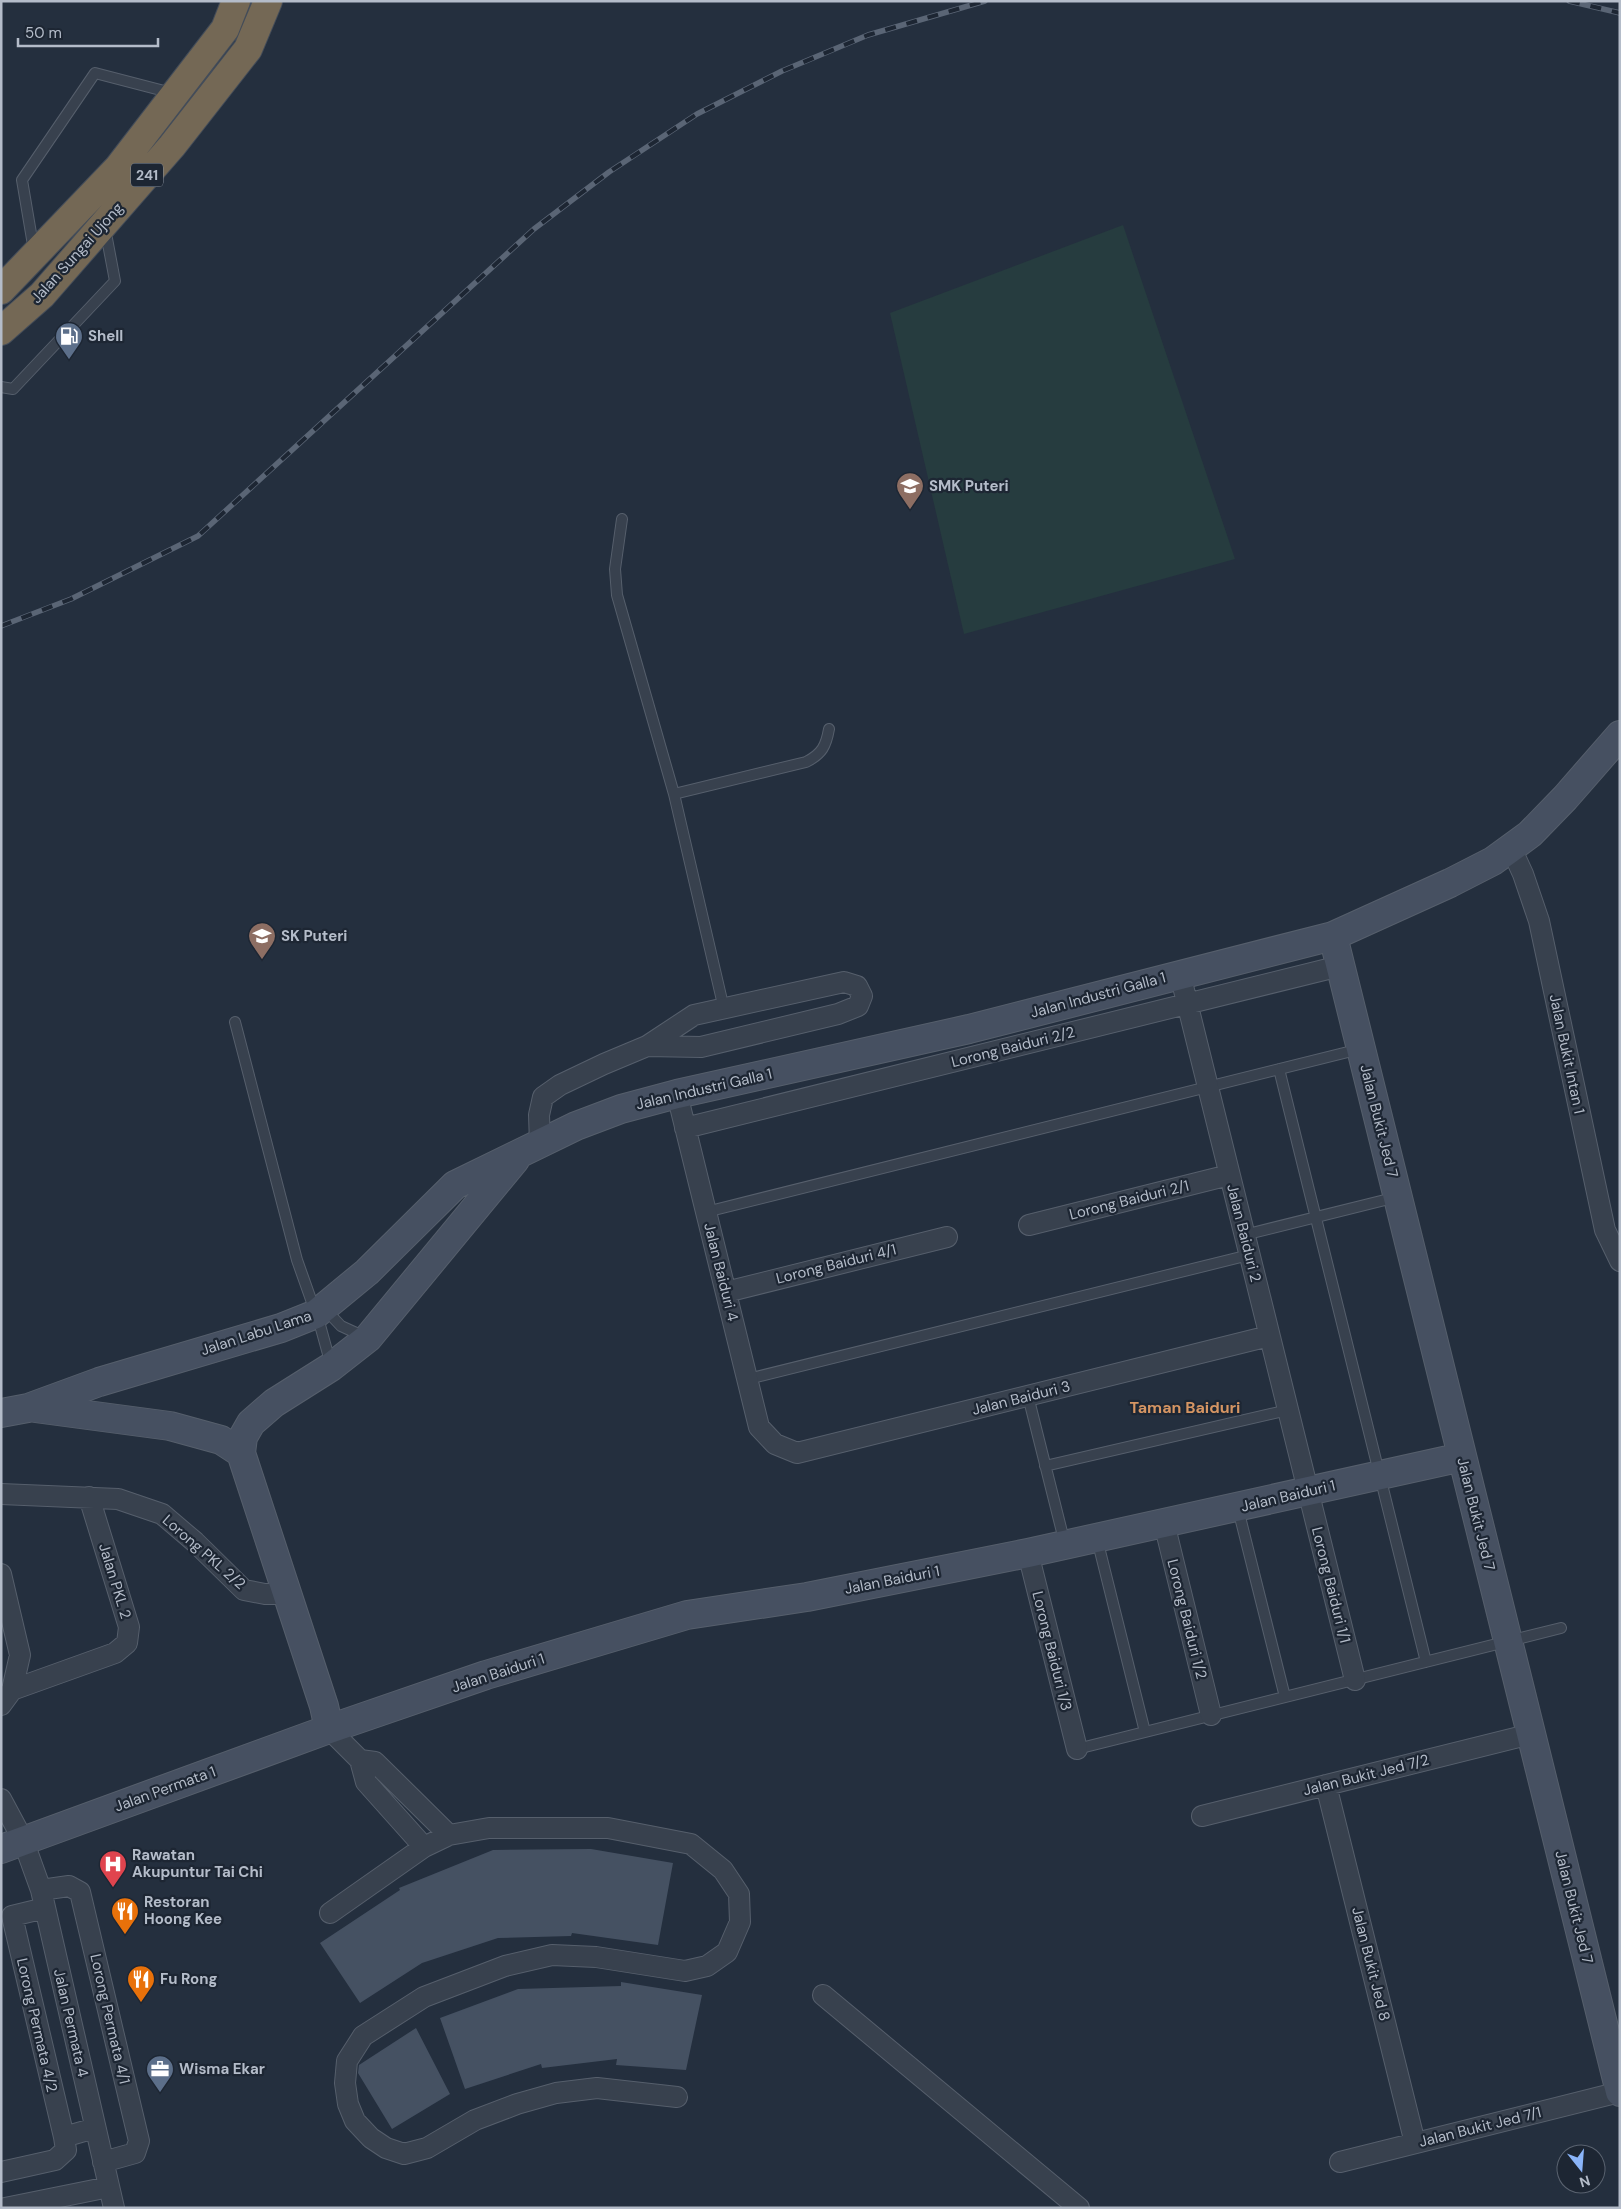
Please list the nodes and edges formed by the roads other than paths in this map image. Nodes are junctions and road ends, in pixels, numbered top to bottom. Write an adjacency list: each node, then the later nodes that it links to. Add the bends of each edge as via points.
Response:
1 (236, 1): 3 (highway, Jalan Sungai Ujong / 241, via 225,29)
2 (268, 1): 4 (highway, Jalan Sungai Ujong / 241, via 248,49 172,146)
3 (175, 94): 5 (highway, Jalan Sungai Ujong / 241, via 118,168); 5 (lane, via 95,74 22,180)
4 (104, 224): 7 (highway, Jalan Sungai Ujong / 241, via 42,294); 8 (lane, via 115,281 13,389)
5 (35, 257): 6 (highway, Jalan Sungai Ujong / 241)
6 (1, 290)
7 (1, 331)
8 (1, 387)
9 (622, 519): 12 (lane, via 614,569 617,595)
10 (828, 729): 12 (lane, via 827,742 820,756 806,762)
11 (1620, 735): 13 (main road, Jalan Industri Galla 1, via 1565,798 1530,834)
12 (674, 794): 18 (lane)
13 (1511, 848): 14 (main road, Jalan Industri Galla 1, via 1450,883); 35 (street, Jalan Bukit Intan 1, via 1538,921 1604,1230)
14 (1333, 936): 15 (main road, Jalan Bukit Jed 7); 16 (main road, Jalan Industri Galla 1)
15 (1340, 966): 17 (street, Lorong Baiduri 2/2); 21 (main road, Jalan Bukit Jed 7)
16 (1180, 974): 17 (street, Jalan Baiduri 2); 24 (main road, Jalan Industri Galla 1, via 969,1029)
17 (1187, 1004): 23 (street, Jalan Baiduri 2); 25 (street, Lorong Baiduri 2/2)
18 (724, 1008): 20 (street, via 694,1016); 20 (street, via 844,982 858,986 862,996 858,1006 838,1014 701,1047)
19 (235, 1022): 37 (lane, via 306,1285)
20 (647, 1046): 26 (street, via 560,1085 543,1097)
21 (1361, 1049): 22 (lane); 28 (main road, Jalan Bukit Jed 7)
22 (1279, 1069): 23 (lane); 30 (lane)
23 (1208, 1087): 27 (street, Jalan Baiduri 2); 29 (lane)
24 (677, 1094): 25 (street, Jalan Baiduri 4); 26 (main road, Jalan Industri Galla 1, via 621,1109)
25 (686, 1128): 29 (street, Jalan Baiduri 4)
26 (531, 1148): 37 (main road, Jalan Labu Lama, via 455,1185 367,1272); 39 (main road)
27 (1229, 1175): 31 (street, Lorong Baiduri 2/1); 32 (street, Jalan Baiduri 2)
28 (1398, 1196): 30 (lane); 48 (main road, Jalan Bukit Jed 7)
29 (706, 1212): 36 (street, Jalan Baiduri 4)
30 (1316, 1217): 32 (lane); 50 (lane)
31 (1029, 1224)
32 (1244, 1235): 34 (street, Jalan Baiduri 2)
33 (947, 1237): 36 (street, Lorong Baiduri 4/1)
34 (1249, 1255): 38 (street, Jalan Baiduri 2); 41 (lane)
35 (1620, 1261)
36 (726, 1292): 41 (street, Jalan Baiduri 4)
37 (320, 1311): 39 (lane, via 341,1326); 40 (lane); 43 (main road, Jalan Labu Lama, via 281,1328 99,1382)
38 (1269, 1336): 42 (street, Jalan Baiduri 3); 44 (street, Jalan Baiduri 2)
39 (368, 1338): 40 (main road)
40 (331, 1367): 47 (main road, via 274,1403 251,1423 243,1438)
41 (748, 1379): 46 (street, Jalan Baiduri 4, via 760,1427)
42 (1028, 1396): 46 (street, Jalan Baiduri 3, via 797,1454); 49 (lane)
43 (28, 1408): 45 (main road, Jalan Labu Lama); 47 (main road, via 170,1426 221,1440)
44 (1288, 1410): 49 (lane); 51 (street, Jalan Baiduri 2)
45 (1, 1413)
46 (775, 1444)
47 (241, 1453): 60 (main road)
48 (1462, 1457): 50 (main road, Jalan Baiduri 1); 62 (main road, Jalan Bukit Jed 7)
49 (1045, 1466): 57 (lane)
50 (1380, 1475): 51 (main road, Jalan Baiduri 1); 63 (lane)
51 (1308, 1491): 54 (main road, Jalan Baiduri 1); 64 (street, Lorong Baiduri 1/1)
52 (1, 1494): 53 (street, Lorong PKL 2/2)
53 (89, 1498): 60 (street, Lorong PKL 2/2, via 118,1499 162,1514 244,1590); 66 (street, Jalan PKL 2, via 129,1627 126,1643 115,1653)
54 (1238, 1507): 55 (main road, Jalan Baiduri 1); 65 (lane)
55 (1164, 1523): 56 (main road, Jalan Baiduri 1); 67 (street, Lorong Baiduri 1/2)
56 (1097, 1538): 57 (main road, Jalan Baiduri 1); 69 (lane)
57 (1065, 1546): 58 (main road, Jalan Baiduri 1)
58 (1028, 1554): 68 (main road, Jalan Baiduri 1, via 807,1597 687,1616 486,1675); 71 (street, Lorong Baiduri 1/3)
59 (1, 1574): 66 (street, via 20,1655)
60 (288, 1594): 68 (main road)
61 (1561, 1628): 62 (lane)
62 (1508, 1641): 63 (lane); 70 (main road, Jalan Bukit Jed 7)
63 (1426, 1662): 64 (lane)
64 (1355, 1680): 65 (lane)
65 (1285, 1697): 67 (lane)
66 (7, 1698)
67 (1211, 1715): 69 (lane)
68 (329, 1729): 72 (street); 77 (main road, Jalan Permata 1)
69 (1145, 1732): 71 (lane)
70 (1531, 1734): 73 (street, Jalan Bukit Jed 7/2); 83 (main road, Jalan Bukit Jed 7)
71 (1077, 1749)
72 (360, 1760): 76 (street, via 375,1762); 78 (street, via 366,1782)
73 (1326, 1785): 75 (street, Jalan Bukit Jed 7/2); 87 (street, Jalan Bukit Jed 8)
74 (1, 1799): 77 (street, Jalan Permata 4)
75 (1202, 1816)
76 (449, 1835): 78 (street); 84 (street, via 489,1828 608,1828 691,1844 723,1870 739,1894 740,1922 726,1952 707,1966 685,1971 596,1957 552,1956 505,1966 424,1998 363,2036 347,2061 345,2083 354,2120 371,2138 404,2154 427,2148 475,2120 556,2093 597,2088)
77 (12, 1845): 79 (street, Jalan Permata 4)
78 (424, 1847): 80 (street)
79 (43, 1899): 81 (street, Lorong Permata 4/2); 85 (street, Jalan Permata 4); 88 (street, Lorong Permata 4/1, via 70,1886 80,1892 139,2140 135,2153)
80 (330, 1913)
81 (6, 1918): 86 (street, Lorong Permata 4/2)
82 (822, 1995): 95 (street)
83 (1620, 2092): 87 (street, Jalan Bukit Jed 7/1)
84 (677, 2097)
85 (95, 2128): 86 (street); 88 (street, Jalan Permata 4)
86 (64, 2137): 90 (street, via 66,2150 55,2160)
87 (1415, 2143): 89 (street, Jalan Bukit Jed 7/1)
88 (103, 2162): 91 (street, Jalan Permata 4)
89 (1340, 2162)
90 (1, 2172)
91 (109, 2187): 92 (street); 94 (street, Jalan Permata 4)
92 (36, 2205): 93 (street)
93 (5, 2208)
94 (114, 2208)
95 (1079, 2208)

